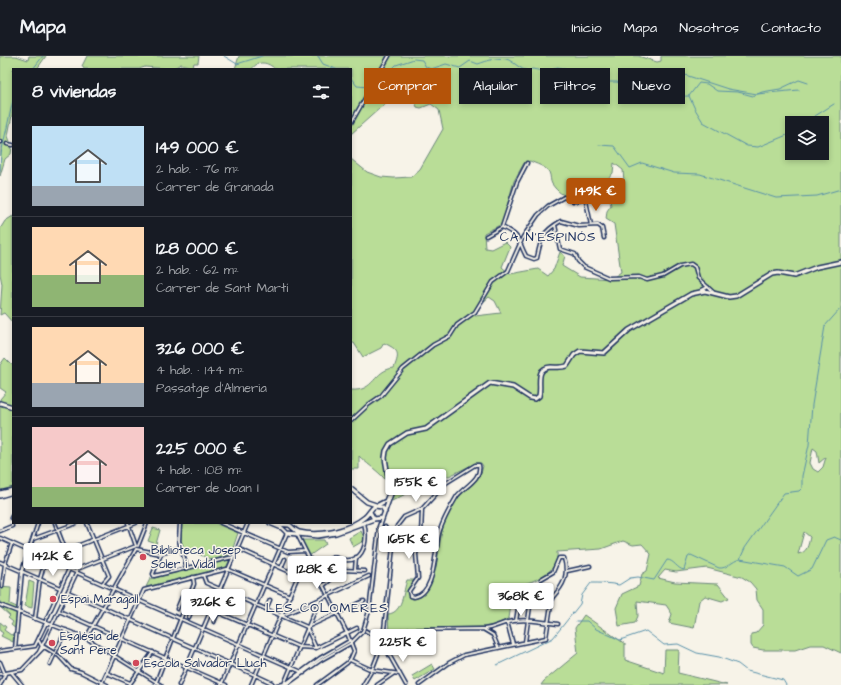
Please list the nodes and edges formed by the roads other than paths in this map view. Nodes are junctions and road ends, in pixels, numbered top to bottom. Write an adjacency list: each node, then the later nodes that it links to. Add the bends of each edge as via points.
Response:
1 (389, 56): 2 (street)
2 (352, 121)
3 (7, 144): 4 (street)
4 (12, 145)
5 (527, 163): 10 (street, via 517,182)
6 (604, 187): 7 (street)
7 (586, 196): 9 (street); 13 (street, via 575,201 564,197 548,206 528,229)
8 (555, 225): 9 (street, via 563,221 579,226); 13 (street, via 548,229 540,242 535,260 526,256); 15 (street, via 560,249 575,254 584,267 605,276 639,277 647,280 663,276 676,267 690,264 694,266 698,278)
9 (591, 225): 12 (street, via 600,226)
10 (502, 227): 11 (street); 13 (street, via 517,236)
11 (486, 236)
12 (604, 238)
13 (521, 244): 18 (street, via 508,271 493,282 475,312 457,325 450,336 403,369 381,396)
14 (841, 261): 15 (main road, via 791,277 775,274 736,296 729,297); 15 (main road, via 790,276 772,273 735,295 726,296)
15 (708, 289): 23 (main road, via 689,294 628,328 607,350 579,350 565,366 543,368 538,374 539,391 536,397 530,397 510,385 489,382 426,428 404,433 396,438 385,450 384,457 389,493 387,500); 26 (main road, via 691,294 632,328 604,353 580,351 567,366 543,369 539,375 539,396 535,399 513,387 490,383 426,429 407,433 397,439 388,447 386,453 391,490)
16 (0, 403): 17 (main road)
17 (12, 407)
18 (352, 420)
19 (352, 490): 22 (main road)
20 (12, 492): 21 (main road)
21 (0, 495)
22 (367, 502): 23 (main road); 25 (main road)
23 (377, 505): 25 (main road); 26 (main road, via 383,508)
24 (421, 510): 24 (street, via 421,535 416,554 418,578 409,591 410,596 414,597 430,585 440,530 458,496 477,476 479,465 446,483); 51 (street, via 400,521)
25 (370, 511): 27 (main road); 29 (main road)
26 (383, 517): 27 (main road); 43 (main road); 44 (main road)
27 (375, 519): 28 (main road); 43 (main road)
28 (364, 522): 49 (main road, via 327,535); 64 (street, via 366,542 362,553)
29 (352, 523)
30 (38, 524): 52 (street)
31 (55, 524): 47 (street)
32 (75, 524): 47 (street)
33 (87, 524): 53 (street)
34 (128, 524): 53 (street); 55 (street)
35 (147, 524): 55 (street)
36 (180, 524): 56 (street)
37 (223, 524): 48 (street)
38 (248, 524): 48 (street)
39 (274, 524): 45 (main road)
40 (279, 524): 45 (main road)
41 (350, 524): 45 (main road, via 330,532 311,534)
42 (12, 526): 46 (street)
43 (380, 527): 44 (main road); 145 (street, via 369,611)
44 (385, 527): 51 (street, via 391,538)
45 (289, 528): 49 (main road); 58 (street)
46 (0, 531)
47 (58, 531): 52 (street); 60 (street)
48 (244, 533): 57 (street); 58 (street)
49 (297, 534): 61 (street)
50 (0, 538): 54 (street)
51 (394, 538): 150 (street)
52 (33, 539): 59 (street)
53 (94, 540): 60 (street); 66 (street)
54 (12, 543): 59 (street); 71 (street)
55 (136, 547): 62 (street); 66 (street); 98 (street)
56 (181, 548): 62 (street); 78 (street)
57 (237, 548): 63 (street); 72 (street)
58 (280, 549): 61 (street, via 288,552); 72 (street)
59 (29, 551): 65 (street); 81 (street)
60 (65, 551): 65 (street); 73 (street)
61 (305, 551): 69 (street)
62 (161, 554): 78 (street, via 154,576)
63 (234, 556): 78 (street); 79 (street)
64 (356, 557): 76 (street, via 341,560 334,557); 80 (street)
65 (46, 558): 77 (street); 90 (street)
66 (102, 559): 82 (street); 92 (street, via 109,576)
67 (285, 559): 75 (street)
68 (294, 561): 85 (street)
69 (310, 561): 76 (street); 87 (street, via 305,561)
70 (0, 562): 71 (street)
71 (5, 564): 81 (street); 96 (street)
72 (273, 564): 75 (street); 93 (street)
73 (72, 566): 77 (street); 82 (street)
74 (590, 566): 84 (street)
75 (281, 568): 85 (street)
76 (313, 568): 95 (street)
77 (69, 569): 82 (street); 97 (street)
78 (187, 569)
79 (228, 569): 86 (street); 93 (street); 99 (street)
80 (355, 570): 83 (street); 95 (street, via 342,570)
81 (22, 571): 90 (street); 123 (street)
82 (77, 571): 92 (street); 101 (street)
83 (365, 571)
84 (567, 571): 91 (street, via 564,558 560,557 553,572); 105 (street, via 562,586)
85 (290, 572): 87 (street)
86 (203, 575): 89 (street); 99 (street, via 204,582)
87 (299, 576): 103 (street)
88 (369, 576): 104 (street)
89 (193, 578): 106 (street, via 194,584); 110 (street, via 144,590)
90 (40, 579): 97 (street); 127 (street)
91 (540, 579)
92 (103, 583): 98 (street)
93 (264, 584): 103 (street); 112 (street)
94 (533, 585): 102 (street)
95 (323, 586): 104 (street)
96 (2, 587)
97 (60, 588): 134 (street)
98 (113, 589): 110 (street); 115 (street)
99 (220, 589): 112 (street); 119 (street)
100 (521, 590): 131 (street)
101 (68, 592): 115 (street); 121 (street)
102 (531, 595): 105 (street); 130 (street)
103 (290, 596): 125 (street)
104 (328, 596): 108 (street); 124 (street)
105 (552, 598): 135 (street)
106 (189, 599): 111 (street); 117 (street, via 182,597); 128 (street)
107 (270, 600): 120 (street)
108 (319, 600): 125 (street); 140 (street)
109 (364, 601): 124 (street)
110 (140, 602): 128 (street); 129 (street)
111 (195, 602): 114 (street); 114 (street, via 198,595 207,599); 118 (street)
112 (256, 604): 120 (street); 137 (street)
113 (0, 605): 123 (street)
114 (204, 606): 118 (street, via 202,612); 119 (street)
115 (103, 607): 129 (street); 139 (street)
116 (227, 607): 122 (street, via 221,604)
117 (177, 609)
118 (193, 609): 126 (street)
119 (211, 609): 122 (street); 142 (street)
120 (266, 609): 125 (street)
121 (58, 611): 136 (street); 139 (street)
122 (218, 612): 132 (street); 137 (street)
123 (18, 613): 127 (street); 163 (street)
124 (337, 614): 140 (street); 146 (street)
125 (281, 616): 140 (street); 147 (street)
126 (189, 617)
127 (36, 619): 134 (street)
128 (181, 619): 142 (street); 149 (street)
129 (132, 620): 149 (street); 152 (street)
130 (528, 620): 131 (street); 135 (street); 155 (street)
131 (516, 621): 133 (street)
132 (214, 622)
133 (507, 622): 143 (street, via 494,628); 158 (street)
134 (46, 623): 136 (street); 151 (street)
135 (549, 623): 138 (street); 155 (street, via 547,636)
136 (52, 624): 144 (street); 160 (street)
137 (247, 624): 147 (street); 156 (street)
138 (558, 624)
139 (93, 626): 148 (street); 152 (street)
140 (307, 627): 161 (street); 165 (street)
141 (357, 628): 146 (street)
142 (203, 629): 156 (street); 164 (street)
143 (483, 629): 153 (street, via 409,630); 162 (street, via 493,635)
144 (66, 630): 148 (street); 169 (street)
145 (364, 630): 150 (street); 154 (street)
146 (346, 633): 154 (street); 165 (street)
147 (273, 636): 161 (street); 170 (street)
148 (86, 638): 171 (street)
149 (173, 639): 164 (street); 172 (street)
150 (382, 639): 153 (street); 157 (street)
151 (39, 640): 159 (street); 160 (street)
152 (122, 640): 168 (street); 171 (street)
153 (386, 640): 157 (street)
154 (351, 641): 173 (street, via 354,651); 181 (street)
155 (525, 642): 158 (street)
156 (239, 644): 170 (street); 176 (street)
157 (384, 644): 179 (street); 188 (street)
158 (513, 644): 162 (street)
159 (35, 646): 163 (street); 167 (street)
160 (43, 646): 167 (street); 169 (street)
161 (299, 646): 165 (street); 177 (street)
162 (498, 647): 207 (street, via 457,659)
163 (15, 648): 166 (street)
164 (195, 648): 176 (street); 178 (street)
165 (316, 648)
166 (0, 651)
167 (39, 652): 182 (street, via 22,670)
168 (153, 652): 172 (street); 180 (street)
169 (56, 654): 175 (street); 189 (street, via 71,669)
170 (264, 655): 177 (street); 187 (street)
171 (115, 656): 180 (street); 183 (street)
172 (166, 658): 178 (street); 191 (street)
173 (350, 660): 179 (street); 203 (street)
174 (0, 662): 186 (street)
175 (50, 664)
176 (230, 664): 187 (street); 192 (street)
177 (290, 666): 181 (street); 202 (street)
178 (186, 668): 192 (street); 197 (street)
179 (372, 670): 184 (street); 204 (street)
180 (140, 671): 190 (street); 191 (street)
181 (303, 672): 202 (street)
182 (13, 673): 186 (street); 194 (street)
183 (107, 673): 189 (street); 190 (street)
184 (394, 673): 188 (street); 205 (street)
185 (1, 674): 186 (street)
186 (6, 674): 193 (street)
187 (255, 674): 199 (street); 200 (street)
188 (400, 674): 206 (street)
189 (102, 684): 195 (street)
190 (130, 684)
191 (156, 684): 196 (street)
192 (221, 684): 198 (street)
193 (0, 685)
194 (22, 685)
195 (107, 685)
196 (161, 685)
197 (179, 685)
198 (226, 685)
199 (251, 685)
200 (274, 685)
201 (277, 685): 202 (street)
202 (284, 685)
203 (317, 685)
204 (363, 685)
205 (377, 685)
206 (406, 685)
207 (419, 685)

